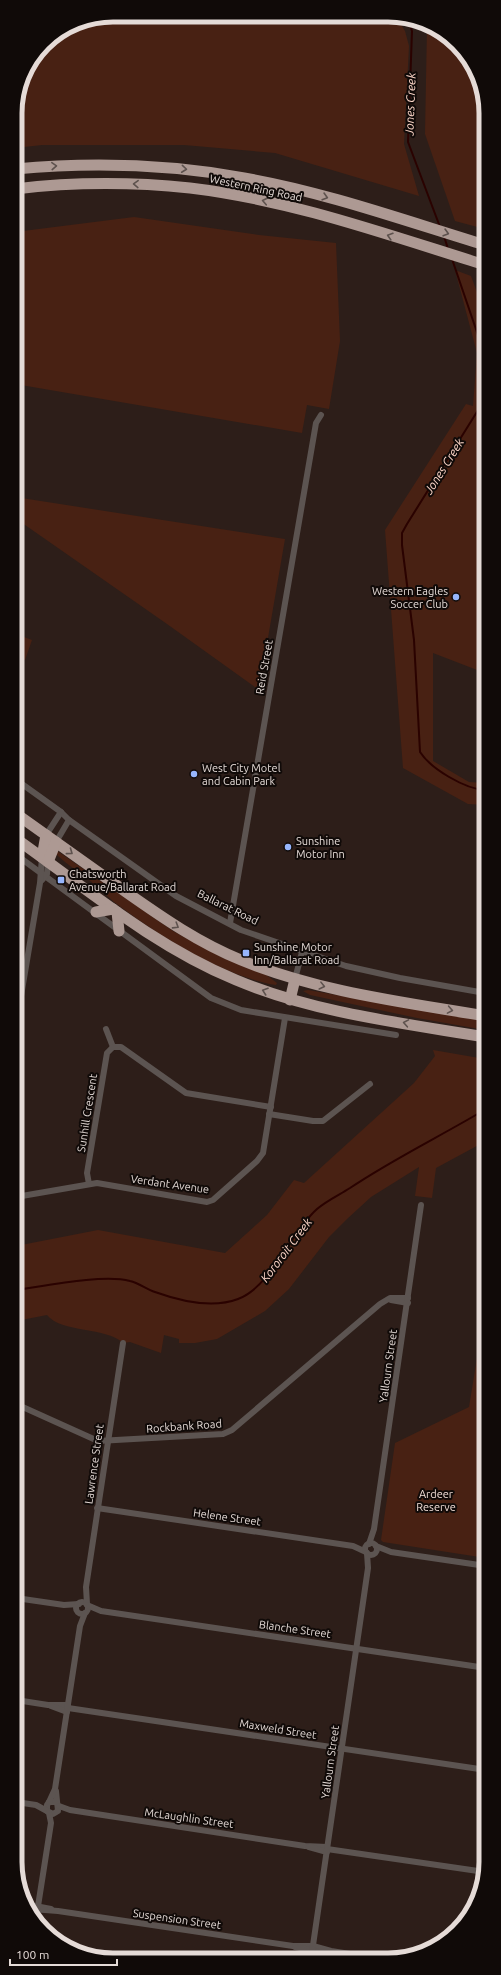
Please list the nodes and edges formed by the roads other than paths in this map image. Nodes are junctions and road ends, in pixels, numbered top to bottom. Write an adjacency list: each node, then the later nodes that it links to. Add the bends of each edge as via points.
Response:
1 (22, 168): 3 (highway, Western Ring Road, one-way to 3, via 118,165 207,172 293,188)
2 (22, 188): 4 (highway, Western Ring Road, one-way to 2, via 277,204 191,188 105,183)
3 (479, 242)
4 (479, 263)
5 (321, 415): 18 (street, Reid Street, via 316,423)
6 (22, 783): 7 (street, Ballarat Road)
7 (61, 812): 9 (street, Ballarat Road); 10 (street)
8 (22, 817): 10 (highway)
9 (69, 820): 12 (street); 18 (street, Ballarat Road, via 176,896)
10 (46, 834): 12 (highway); 14 (highway)
11 (22, 842): 14 (highway)
12 (56, 842): 14 (highway); 21 (highway, one-way to 21, via 161,917 202,941 240,959)
13 (22, 859): 15 (street)
14 (45, 859): 15 (street, via 48,869); 16 (highway)
15 (42, 875): 17 (street); 22 (street)
16 (115, 911): 17 (highway); 19 (highway); 24 (highway, one-way to 16, via 210,968 163,943)
17 (96, 912): 19 (street)
18 (230, 923): 20 (street, Ballarat Road, via 241,930)
19 (119, 931): 26 (street, via 211,998 241,1010)
20 (302, 952): 21 (street); 23 (street, Ballarat Road, via 346,966 400,978)
21 (295, 979): 24 (highway); 25 (highway, one-way to 25, via 345,991)
22 (22, 990)
23 (479, 991)
24 (290, 1000): 29 (highway, one-way to 24, via 338,1012)
25 (479, 1015)
26 (285, 1018): 28 (street); 32 (street, Verdant Avenue)
27 (106, 1029): 30 (street)
28 (396, 1035)
29 (479, 1036)
30 (113, 1047): 32 (street, via 121,1047 186,1093); 33 (street, Sunhill Crescent, via 107,1053 87,1173)
31 (370, 1084): 32 (street, via 323,1120 313,1121)
32 (270, 1110): 33 (street, Verdant Avenue, via 263,1153 213,1200 207,1202 97,1183)
33 (89, 1184): 34 (street, Verdant Avenue)
34 (22, 1196)
35 (421, 1205): 36 (street, Yallourn Street)
36 (408, 1300): 39 (street, Rockbank Road, via 385,1300 228,1433); 41 (street, Yallourn Street)
37 (123, 1343): 39 (street, Lawrence Street)
38 (22, 1407): 39 (street, Rockbank Road, via 98,1441)
39 (107, 1441): 40 (street, Lawrence Street)
40 (97, 1508): 44 (street, Helene Street); 50 (street, Lawrence Street)
41 (374, 1529): 42 (street, Yallourn Street); 43 (street, Yallourn Street)
42 (368, 1544): 43 (street); 44 (street, Helene Street); 45 (street, Yallourn Street)
43 (376, 1545): 46 (street); 47 (street, Yallourn Street)
44 (353, 1546): 45 (street, Helene Street)
45 (367, 1552): 47 (street); 49 (street, Yallourn Street)
46 (391, 1552): 47 (street); 48 (street)
47 (375, 1553): 49 (street, Yallourn Street)
48 (479, 1565)
49 (368, 1568): 57 (street, Yallourn Street)
50 (86, 1587): 52 (street, Lawrence Street); 53 (street, Lawrence Street)
51 (22, 1599): 53 (street)
52 (87, 1605): 53 (street, Blanche Street); 54 (street, Blanche Street); 55 (street, Lawrence Street)
53 (78, 1607): 55 (street, Blanche Street); 56 (street, Lawrence Street)
54 (101, 1611): 55 (street, Blanche Street); 57 (street, Blanche Street)
55 (86, 1613): 56 (street, Lawrence Street)
56 (80, 1626): 60 (street, Lawrence Street)
57 (357, 1649): 58 (street, Blanche Street); 61 (street, Yallourn Street)
58 (479, 1667)
59 (22, 1701): 60 (street, Maxweld Street)
60 (68, 1708): 61 (street, Maxweld Street); 63 (street, Lawrence Street)
61 (342, 1749): 62 (street, Maxweld Street); 70 (street, Yallourn Street)
62 (479, 1769)
63 (56, 1789): 65 (street, Lawrence Street); 66 (street, Lawrence Street)
64 (22, 1803): 67 (street)
65 (49, 1803): 66 (street, McLaughlin Street); 67 (street); 69 (street)
66 (58, 1804): 68 (street, McLaughlin Street); 69 (street)
67 (36, 1805): 69 (street)
68 (70, 1810): 69 (street, McLaughlin Street); 70 (street, McLaughlin Street)
69 (52, 1813): 72 (street)
70 (327, 1849): 71 (street, McLaughlin Street); 73 (street, Yallourn Street)
71 (478, 1871)
72 (36, 1909): 73 (street, Suspension Street)
73 (312, 1949): 74 (street, Yallourn Street); 75 (street, Suspension Street)
74 (312, 1953)
75 (344, 1953)

